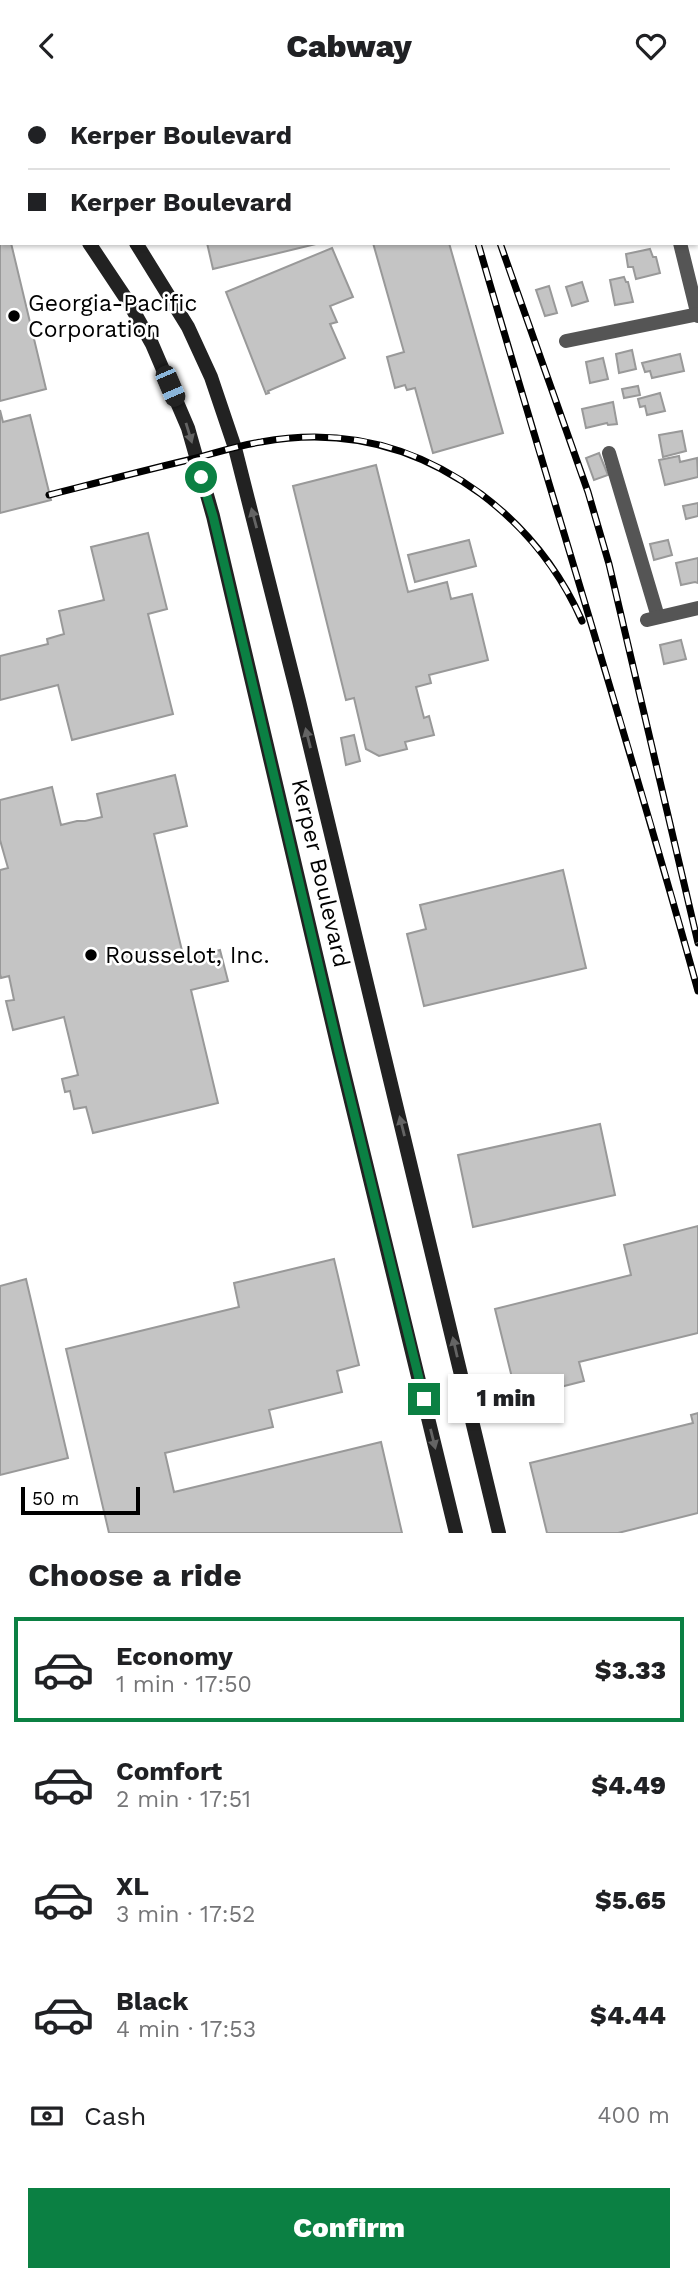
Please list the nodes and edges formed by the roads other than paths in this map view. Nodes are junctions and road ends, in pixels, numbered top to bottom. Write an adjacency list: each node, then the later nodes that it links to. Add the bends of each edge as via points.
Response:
1 (90, 245): 8 (street, Kerper Boulevard, one-way to 8, via 152,344 188,428 213,516)
2 (137, 245): 9 (street, Kerper Boulevard, one-way to 2, via 235,448 188,327)
3 (681, 245): 4 (street)
4 (698, 314): 5 (street)
5 (566, 341)
6 (609, 453): 7 (street, via 652,619)
7 (698, 608)
8 (456, 1533)
9 (499, 1533)

